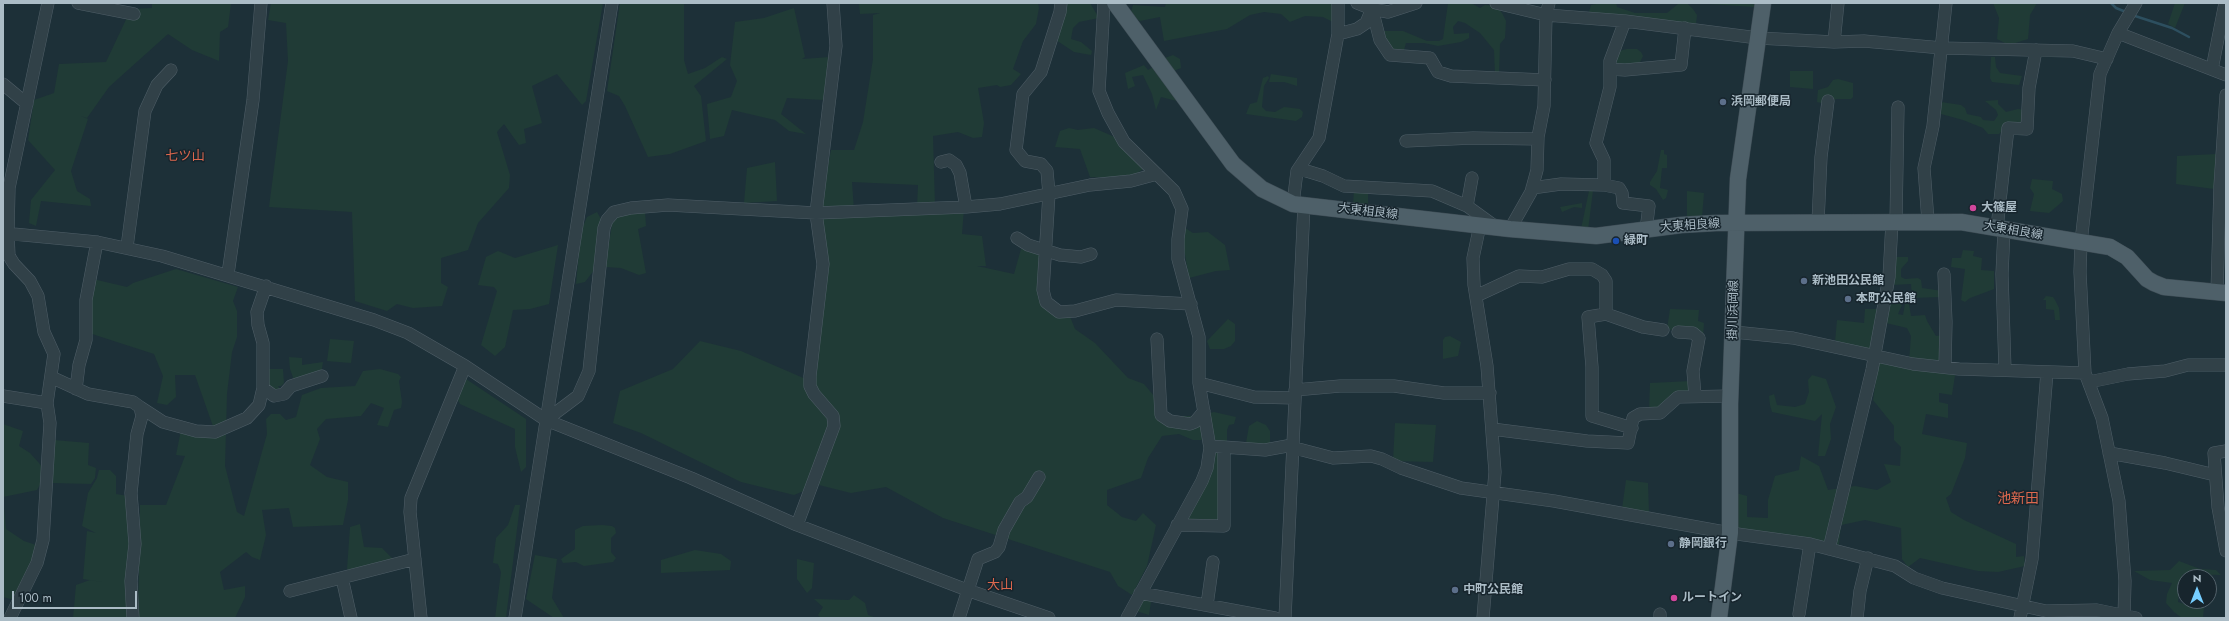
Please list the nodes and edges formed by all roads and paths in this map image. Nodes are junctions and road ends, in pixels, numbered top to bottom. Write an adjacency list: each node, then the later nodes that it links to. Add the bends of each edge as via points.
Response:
1 (48, 3): 40 (street)
2 (78, 3): 20 (street)
3 (261, 3): 71 (street, via 253,100)
4 (612, 3): 102 (street)
5 (833, 3): 55 (street, via 836,46)
6 (1060, 3): 51 (street, via 1060,12 1041,72 1023,94 1016,150 1025,161 1041,164 1047,172)
7 (1104, 3): 46 (street, via 1099,91 1124,142)
8 (1115, 3): 52 (main road, 大東相良線, via 1233,164 1262,190)
9 (1338, 3): 25 (street)
10 (1357, 3): 18 (street)
11 (1416, 3): 18 (street, via 1388,12)
12 (1496, 3): 21 (street)
13 (1549, 3): 21 (street)
14 (1763, 3): 26 (main road, 掛川浜岡線)
15 (1838, 3): 27 (street)
16 (1946, 3): 28 (street)
17 (2225, 3): 29 (street)
18 (1373, 6): 25 (street, via 1366,23 1357,29); 36 (street, via 1380,40 1390,55 1430,58 1438,72 1451,76)
19 (2132, 10): 24 (street)
20 (134, 14)
21 (1546, 15): 22 (street); 36 (street)
22 (1625, 21): 23 (street); 32 (street, via 1610,61)
23 (1685, 28): 26 (street); 32 (street, via 1681,65)
24 (2118, 33): 31 (street); 33 (street)
25 (1338, 34): 45 (street, via 1319,138)
26 (1758, 38): 27 (street); 59 (main road, 掛川浜岡線, via 1738,179)
27 (1834, 42): 28 (street, via 1864,41)
28 (1942, 48): 30 (street); 58 (street, via 1933,126 1924,168)
29 (2221, 48): 33 (street)
30 (2036, 50): 31 (street, via 2073,50); 62 (street, via 2029,88 2027,129 2008,128)
31 (2107, 59): 67 (street, via 2100,74)
32 (1610, 69): 48 (street, via 1610,88 1596,143 1604,160)
33 (2212, 69): 35 (street)
34 (171, 70): 68 (street, via 157,85 145,111)
35 (2226, 75)
36 (1545, 80): 42 (street, via 1544,106)
37 (3, 84): 40 (street)
38 (2226, 95): 49 (street)
39 (1828, 101): 56 (street, via 1821,157)
40 (27, 104): 64 (street, via 9,188)
41 (1898, 107): 57 (street)
42 (1538, 139): 43 (street); 50 (street, via 1537,170)
43 (1406, 141)
44 (941, 162): 54 (street, via 949,160 956,165 960,173)
45 (1300, 169): 52 (street, via 1297,171); 53 (street, via 1344,186 1432,191)
46 (1157, 174): 51 (street, via 1131,182 1090,185); 76 (street, via 1174,191 1182,209 1178,259)
47 (1472, 178): 53 (street)
48 (1604, 185): 50 (street, via 1561,184); 63 (street, via 1618,188 1622,193 1623,203 1649,206)
49 (2223, 186): 74 (street)
50 (1532, 188): 61 (street)
51 (1049, 194): 54 (street, via 1000,204); 69 (street)
52 (1298, 204): 60 (main road, 大東相良線); 95 (street)
53 (1467, 206): 61 (street)
54 (966, 207): 55 (street)
55 (816, 213): 102 (street, via 668,205 614,212 604,228 589,371 578,396); 113 (street, via 823,264 810,386 833,416 834,426)
56 (1818, 222): 57 (main road, 大東相良線); 59 (main road, 大東相良線)
57 (1894, 222): 58 (main road, 大東相良線); 82 (street, via 1889,277)
58 (1928, 222): 62 (main road, 大東相良線, via 1961,222)
59 (1736, 223): 63 (main road, 大東相良線, via 1680,225); 80 (main road, 掛川浜岡線)
60 (1480, 225): 61 (main road, 大東相良線); 75 (street, via 1473,258)
61 (1503, 228): 63 (main road, 大東相良線, via 1596,236)
62 (2001, 229): 67 (main road, 大東相良線); 86 (street)
63 (1646, 230)
64 (5, 233): 66 (street); 89 (street, via 9,256 30,281 38,296 44,332 54,354)
65 (1017, 238): 69 (street, via 1028,245)
66 (97, 242): 68 (street); 93 (street, via 86,300 86,340)
67 (2081, 242): 74 (main road, 大東相良線, via 2118,251 2154,283 2164,287); 90 (street, via 2080,272)
68 (127, 248): 71 (street)
69 (1046, 250): 70 (street, via 1081,257); 76 (street, via 1043,290 1046,302 1059,312 1075,311 1116,300)
70 (1091, 254)
71 (228, 274): 73 (street)
72 (1944, 274): 85 (street)
73 (266, 286): 83 (street, via 408,333); 92 (street, via 257,312 263,343)
74 (2221, 293)
75 (1476, 296): 77 (street, via 1519,276 1542,277 1568,269 1592,269 1606,281); 94 (street)
76 (1191, 304): 91 (street, via 1199,337)
77 (1606, 314): 78 (street, via 1643,328); 103 (street, via 1588,317 1592,416)
78 (1663, 330)
79 (1678, 332): 97 (street, via 1693,333 1699,338 1693,370)
80 (1734, 332): 82 (street, via 1793,338); 98 (main road, 掛川浜岡線)
81 (1157, 339): 101 (street, via 1161,415 1170,421 1190,424)
82 (1874, 357): 85 (street); 117 (street)
83 (465, 366): 102 (street); 120 (street, via 411,498)
84 (2226, 366): 90 (street, via 2188,365 2165,371)
85 (1945, 367): 86 (street)
86 (2005, 370): 87 (street)
87 (2047, 372): 90 (street); 127 (street, via 2032,559)
88 (322, 376): 92 (street, via 291,386 284,394 274,396)
89 (51, 377): 93 (street); 99 (street)
90 (2087, 378): 109 (street, via 2102,418)
91 (1199, 383): 95 (street, via 1254,397); 101 (street)
92 (263, 388): 100 (street, via 259,405 247,418 215,432 196,431 163,422)
93 (76, 389): 100 (street, via 88,394 133,402)
94 (1490, 393): 95 (street, via 1444,393 1394,386 1340,386); 104 (street)
95 (1295, 394): 107 (street)
96 (3, 396): 99 (street)
97 (1695, 396): 98 (street); 103 (street, via 1678,397 1660,413 1640,414 1633,418)
98 (1730, 396): 115 (main road, 掛川浜岡線)
99 (47, 403): 130 (street, via 50,423 43,540 37,563)
100 (140, 407): 131 (street, via 142,416 137,434 131,493 135,544)
101 (1204, 411): 105 (street)
102 (546, 420): 113 (street, via 691,478); 134 (street)
103 (1632, 428): 104 (street, via 1628,443 1587,441)
104 (1492, 429): 112 (street)
105 (1210, 446): 106 (street); 114 (street, via 1202,481)
106 (1224, 447): 107 (street, via 1265,450 1280,446); 114 (street, via 1224,526)
107 (1292, 448): 112 (street, via 1333,458 1371,456 1461,488); 139 (street)
108 (2226, 451): 110 (street, via 2214,453)
109 (2109, 453): 110 (street); 129 (street, via 2123,529)
110 (2214, 475): 118 (street)
111 (1039, 477): 123 (street, via 1020,502 1004,530 999,547 995,552 978,559)
112 (1494, 491): 115 (street); 140 (street, via 1486,564)
113 (797, 525): 123 (street)
114 (1177, 525): 125 (street)
115 (1730, 533): 116 (street); 141 (main road, 掛川浜岡線)
116 (1810, 544): 117 (street); 128 (street)
117 (1828, 549): 119 (street)
118 (2226, 551)
119 (1868, 558): 127 (street, via 1894,566 1914,578 1942,588); 142 (street)
120 (415, 559): 122 (street); 133 (street)
121 (1213, 562): 126 (street)
122 (342, 578): 124 (street); 132 (street)
123 (967, 590): 135 (street); 136 (street)
124 (290, 591)
125 (1140, 593): 126 (street); 137 (street)
126 (1207, 605): 138 (street)
127 (2022, 612): 129 (street, via 2097,610)
128 (1799, 614)
129 (2128, 617)
130 (10, 618)
131 (133, 618)
132 (351, 618)
133 (421, 618)
134 (515, 618)
135 (959, 618)
136 (1049, 618)
137 (1127, 618)
138 (1275, 618)
139 (1285, 618)
140 (1484, 618)
141 (1719, 618)
142 (1857, 618)

